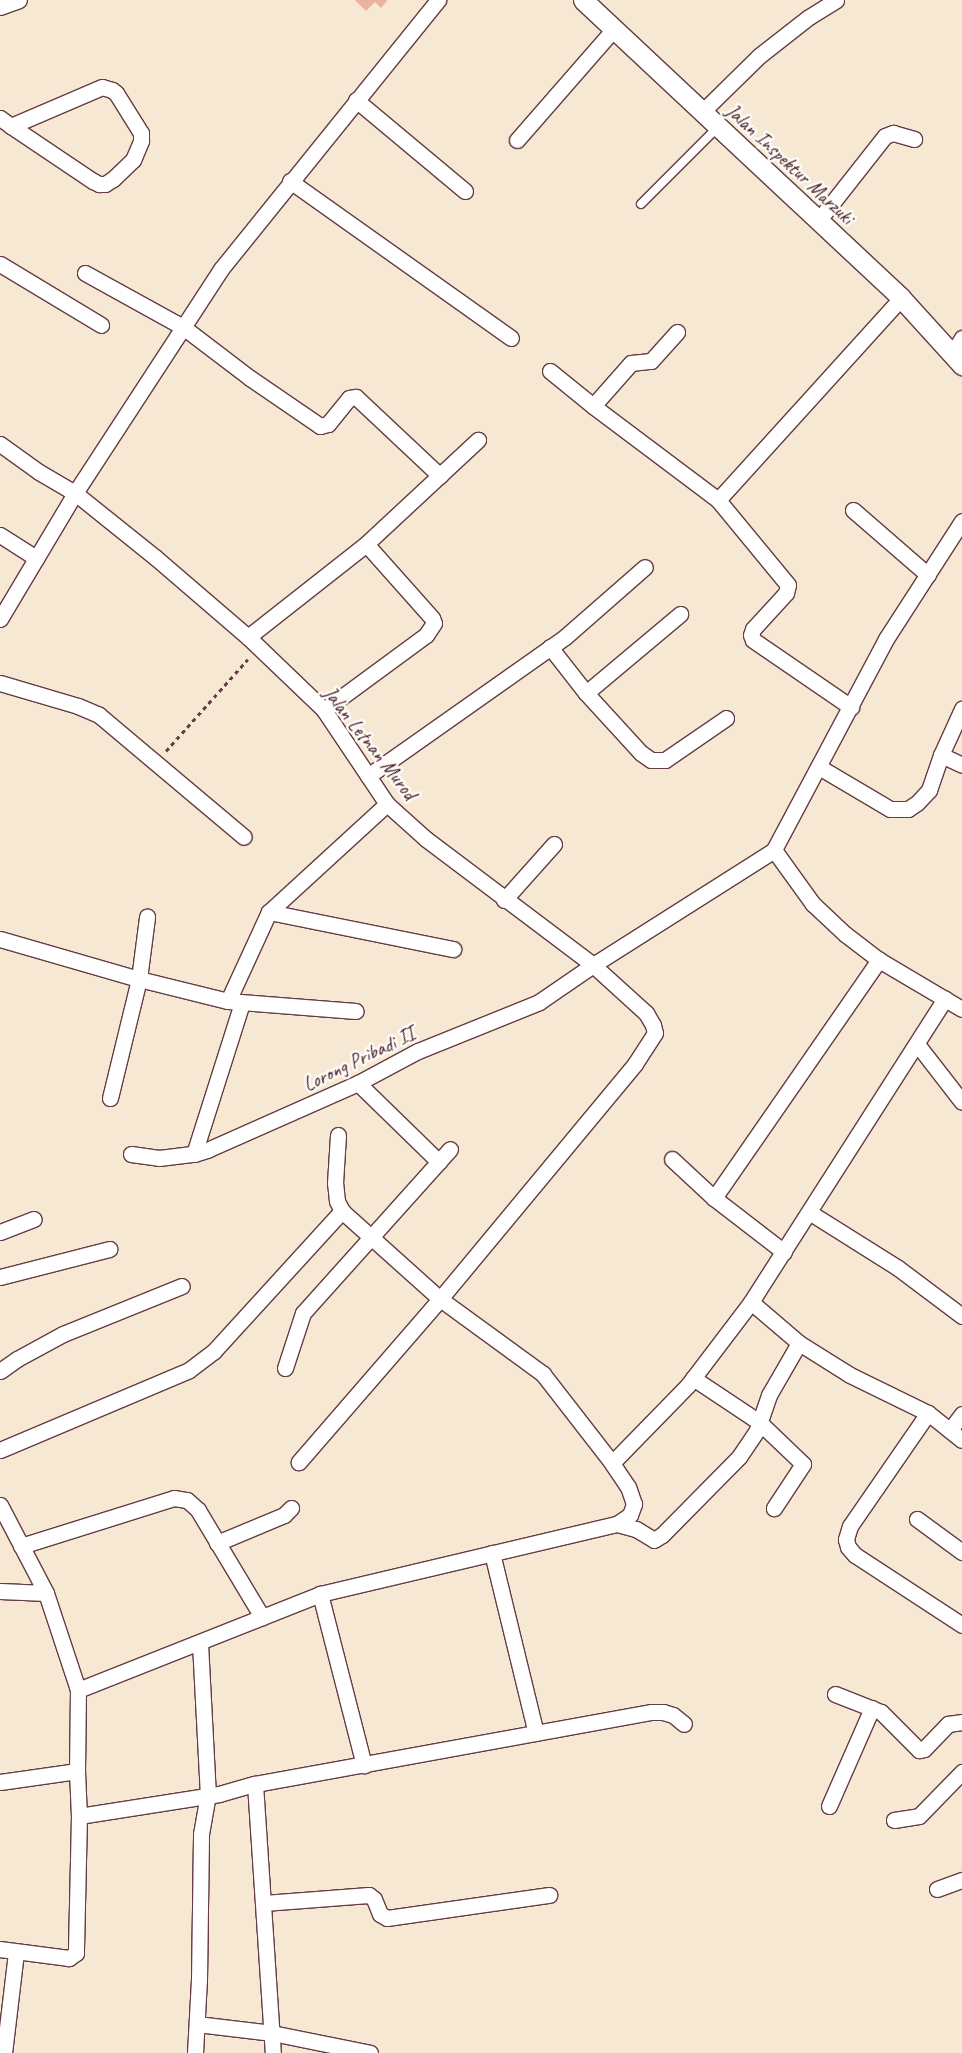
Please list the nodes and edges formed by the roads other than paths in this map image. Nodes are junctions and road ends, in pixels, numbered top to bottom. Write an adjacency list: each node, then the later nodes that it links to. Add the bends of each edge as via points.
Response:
1 (19, 0): 5 (street)
2 (438, 0): 7 (street)
3 (583, 0): 6 (street, Jalan Inspektur Marzuki)
4 (836, 0): 8 (street, via 759,56)
5 (0, 7)
6 (614, 29): 8 (street, Jalan Inspektur Marzuki); 12 (street)
7 (356, 100): 13 (street); 14 (street)
8 (703, 111): 10 (street, Jalan Inspektur Marzuki)
9 (6, 122): 9 (street, via 102,87 116,94 141,133 141,141 133,160 113,179 99,184)
10 (718, 127): 15 (lane); 16 (street, Jalan Inspektur Marzuki)
11 (914, 139): 16 (street, via 893,133 885,136)
12 (517, 140)
13 (290, 181): 21 (street, via 221,270); 23 (street)
14 (465, 191)
15 (641, 204)
16 (818, 221): 19 (street, Jalan Inspektur Marzuki)
17 (0, 264): 20 (street)
18 (85, 273): 21 (street)
19 (901, 298): 24 (street, Jalan Inspektur Marzuki); 31 (street)
20 (101, 325)
21 (183, 327): 29 (street, via 320,426 328,424 349,398 356,397); 30 (street)
22 (677, 332): 26 (street, via 651,361 630,363)
23 (511, 338)
24 (959, 352)
25 (550, 371): 26 (street)
26 (593, 406): 31 (street)
27 (478, 440): 29 (street)
28 (0, 444): 30 (street, Jalan Letnan Murod)
29 (440, 476): 35 (street)
30 (75, 493): 36 (street); 41 (street, Jalan Letnan Murod)
31 (718, 500): 45 (street, via 788,584 786,593 753,629 753,640)
32 (853, 510): 38 (street)
33 (962, 521): 38 (street)
34 (0, 535): 36 (street)
35 (366, 544): 41 (street); 47 (street, via 434,623 426,635)
36 (36, 558): 40 (street)
37 (645, 567): 42 (street, via 565,638)
38 (928, 574): 45 (street, via 886,639)
39 (680, 614): 44 (street)
40 (0, 619)
41 (248, 637): 47 (street, Jalan Letnan Murod)
42 (550, 647): 44 (street); 52 (street)
43 (0, 683): 54 (street, via 99,715)
44 (586, 693): 48 (street, via 641,754 658,761 665,760)
45 (851, 707): 51 (street)
46 (962, 709): 49 (street)
47 (324, 710): 52 (street, Jalan Letnan Murod)
48 (726, 718)
49 (941, 755): 50 (street); 51 (street, via 929,790 908,809 898,810 890,809)
50 (962, 765)
51 (819, 767): 56 (street)
52 (368, 776): 53 (street, Jalan Letnan Murod)
53 (387, 804): 57 (street, Jalan Letnan Murod); 58 (street)
54 (244, 837)
55 (554, 844): 57 (street)
56 (774, 850): 62 (street, via 814,904); 63 (street)
57 (504, 900): 63 (street, Jalan Letnan Murod)
58 (269, 912): 61 (street); 65 (street)
59 (147, 917): 64 (street)
60 (0, 939): 64 (street)
61 (453, 949)
62 (879, 960): 66 (street); 78 (street)
63 (593, 965): 69 (street, Lorong Pribadi II, via 539,1002 418,1051); 88 (street, Jalan Letnan Murod, via 646,1013 655,1033 635,1064)
64 (139, 979): 65 (street); 70 (street)
65 (235, 1002): 67 (street); 75 (street)
66 (956, 1002): 68 (street)
67 (356, 1010)
68 (917, 1044): 71 (street); 80 (street)
69 (358, 1083): 75 (street, Lorong Pribadi II); 77 (street)
70 (110, 1098)
71 (962, 1102)
72 (338, 1135): 79 (street, via 335,1183)
73 (450, 1149): 77 (street)
74 (131, 1154): 75 (street, Lorong Pribadi II, via 159,1158)
75 (194, 1154)
76 (672, 1159): 78 (street)
77 (439, 1162): 83 (street)
78 (714, 1198): 85 (street)
79 (342, 1211): 83 (street); 100 (street, via 214,1351 189,1370)
80 (809, 1212): 85 (street); 90 (street, via 898,1268)
81 (34, 1219): 82 (street)
82 (0, 1232)
83 (369, 1237): 88 (street); 92 (street, via 303,1313)
84 (109, 1249): 86 (street)
85 (784, 1252): 89 (street)
86 (0, 1277)
87 (182, 1286): 93 (street, via 63,1334 16,1358)
88 (440, 1299): 101 (street); 102 (street, via 543,1374)
89 (751, 1302): 91 (street); 94 (street)
90 (962, 1316)
91 (799, 1342): 95 (street, via 850,1374); 97 (street, via 769,1394)
92 (285, 1368)
93 (0, 1371)
94 (693, 1378): 97 (street); 102 (street)
95 (928, 1413): 98 (street); 116 (street, via 850,1526 846,1540 855,1555)
96 (962, 1414): 98 (street)
97 (759, 1422): 105 (street, via 803,1464); 107 (street, via 739,1457 662,1535 654,1540 636,1529)
98 (950, 1430): 99 (street)
99 (962, 1440)
100 (0, 1450)
101 (299, 1462)
102 (612, 1463): 107 (street, via 628,1487 634,1504 630,1515)
103 (0, 1505): 109 (street)
104 (291, 1508): 108 (street)
105 (774, 1508)
106 (918, 1519): 110 (street)
107 (617, 1524): 111 (street)
108 (217, 1543): 109 (street, via 198,1510 186,1500 174,1498); 115 (street)
109 (21, 1546): 113 (street)
110 (962, 1552)
111 (492, 1553): 114 (street); 123 (street)
112 (0, 1591): 113 (street)
113 (46, 1593): 118 (street)
114 (320, 1594): 115 (street); 124 (street)
115 (262, 1616): 117 (street)
116 (962, 1626)
117 (200, 1643): 118 (street); 129 (street)
118 (78, 1690): 125 (street)
119 (835, 1694): 120 (street)
120 (872, 1708): 121 (street, via 881,1712 919,1750 924,1749 948,1724); 130 (street)
121 (962, 1722)
122 (684, 1724): 123 (street, via 673,1715 652,1712)
123 (536, 1733): 124 (street)
124 (364, 1765): 128 (street)
125 (77, 1771): 127 (street); 131 (street)
126 (962, 1772): 132 (street, via 919,1816)
127 (0, 1782)
128 (255, 1784): 129 (street); 136 (street)
129 (208, 1796): 131 (street); 139 (street, via 201,1834)
130 (829, 1806)
131 (80, 1816): 138 (street, via 76,1953 69,1958)
132 (894, 1820)
133 (962, 1880): 134 (street)
134 (937, 1889)
135 (549, 1895): 136 (street, via 387,1918 380,1914 374,1898 369,1895)
136 (264, 1903): 140 (street)
137 (0, 1949): 138 (street)
138 (16, 1952): 141 (street)
139 (197, 2024): 140 (street); 142 (street)
140 (272, 2033): 143 (street); 144 (street)
141 (4, 2053)
142 (195, 2053)
143 (273, 2053)
144 (370, 2053)

